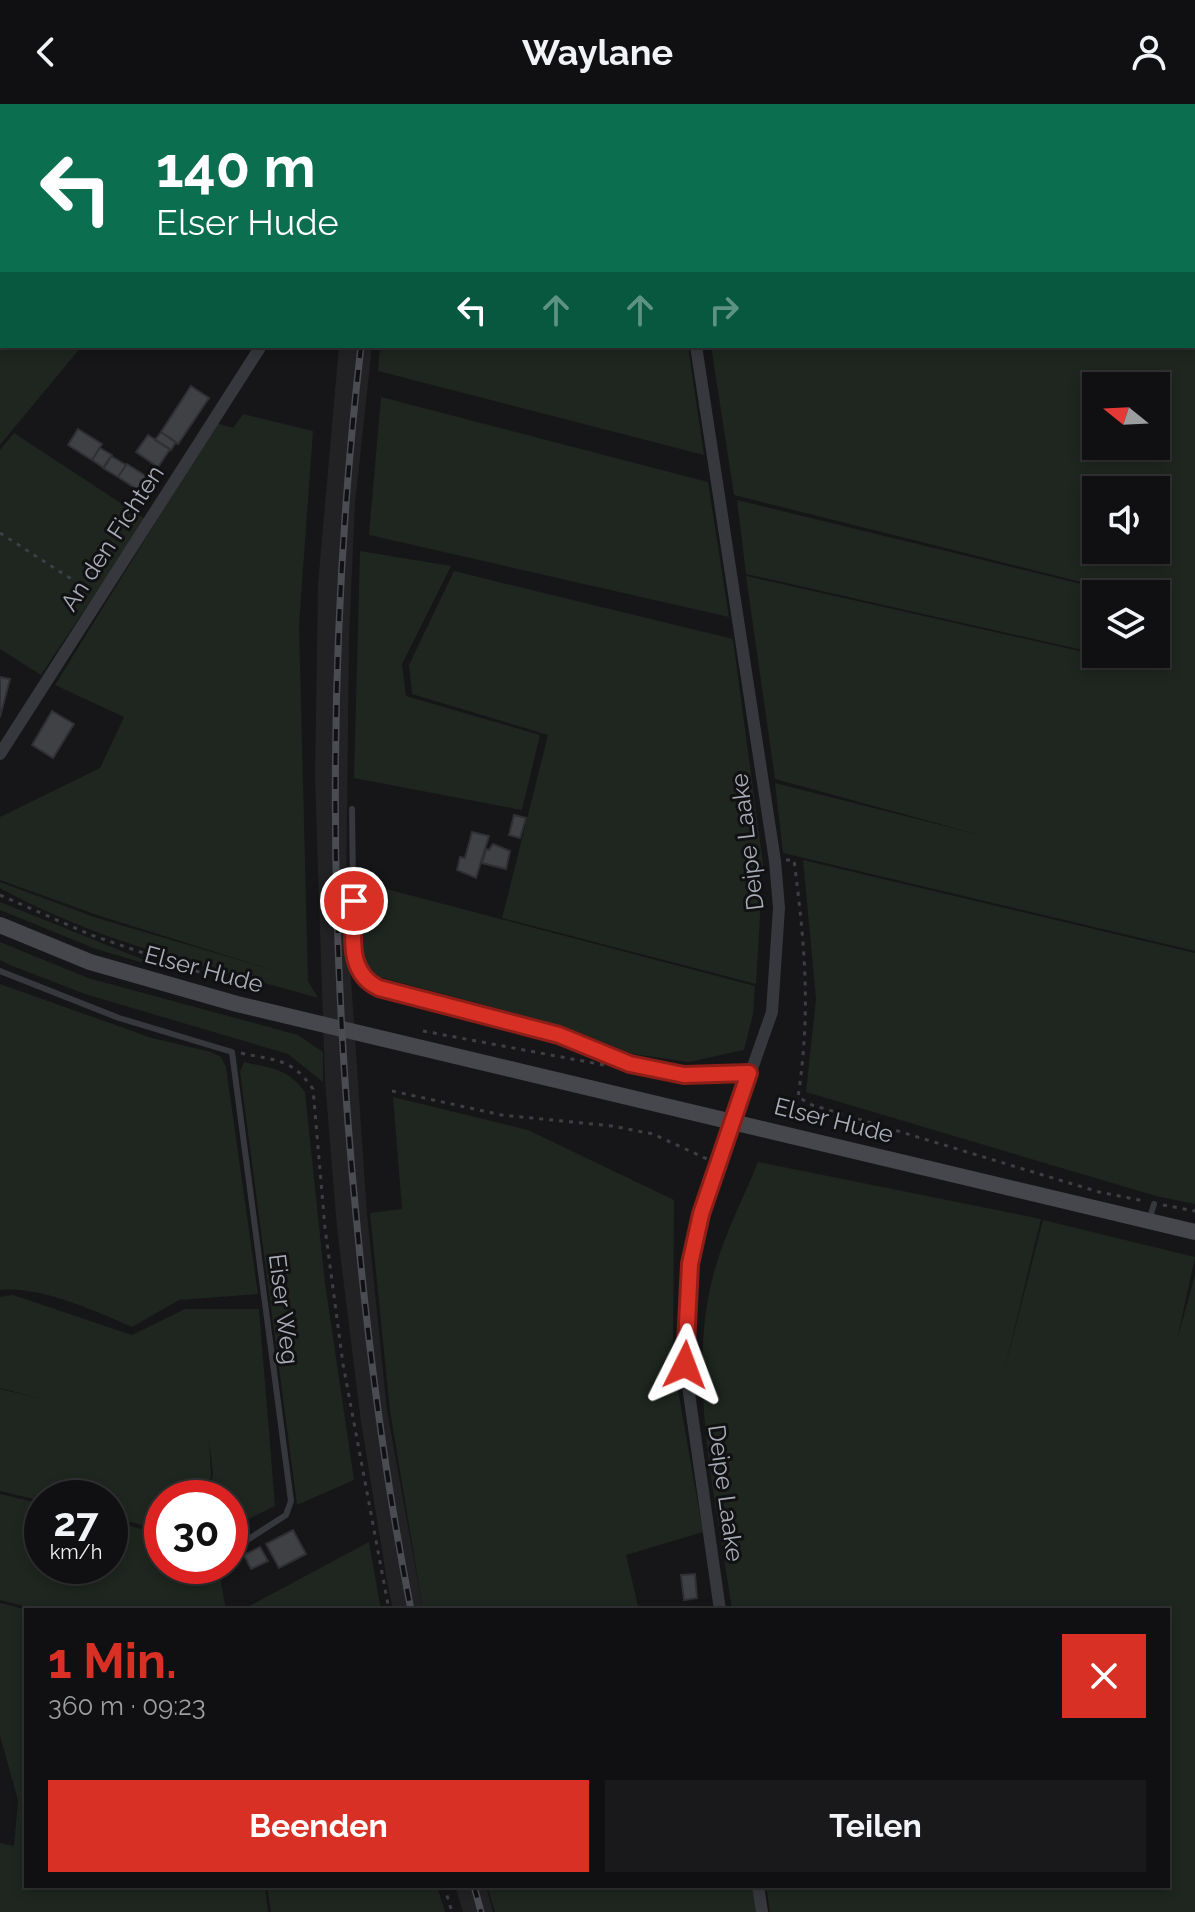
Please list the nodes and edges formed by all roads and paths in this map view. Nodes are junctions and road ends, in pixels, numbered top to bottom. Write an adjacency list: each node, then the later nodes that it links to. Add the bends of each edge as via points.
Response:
1 (260, 348): 4 (street, An den Fichten)
2 (696, 348): 7 (street, Deipe Laake)
3 (0, 533): 4 (path)
4 (100, 598): 5 (street, An den Fichten)
5 (0, 754)
6 (352, 809): 14 (lane, Elser Hude, via 354,963 364,979 379,988 559,1035)
7 (775, 861): 15 (street, Deipe Laake, via 779,908 772,1012); 19 (path, via 794,860 806,950 807,1041 798,1097 1099,1192)
8 (0, 895): 11 (path, via 91,935)
9 (0, 925): 17 (street, Elser Hude, via 133,975 379,1039)
10 (0, 971): 13 (lane, via 119,1018)
11 (261, 993)
12 (418, 1031): 14 (path, via 621,1069)
13 (232, 1052): 23 (lane, Eiser Weg, via 291,1501 286,1515); 24 (path, via 287,1061 313,1089 343,1364)
14 (630, 1064): 15 (lane, Elser Hude, via 684,1075)
15 (749, 1073): 17 (street, Deipe Laake)
16 (392, 1091): 18 (path, via 502,1115 653,1134)
17 (734, 1121): 18 (street, Deipe Laake); 21 (street, Elser Hude)
18 (718, 1164): 25 (street, Deipe Laake, via 690,1264 685,1365)
19 (1154, 1204): 20 (path); 21 (lane)
20 (1195, 1211)
21 (1149, 1221): 22 (street, Elser Hude)
22 (1195, 1232)
23 (248, 1540)
24 (389, 1608)
25 (720, 1608)
26 (445, 1888): 28 (path)
27 (758, 1888): 29 (street)
28 (452, 1912)
29 (762, 1912)

